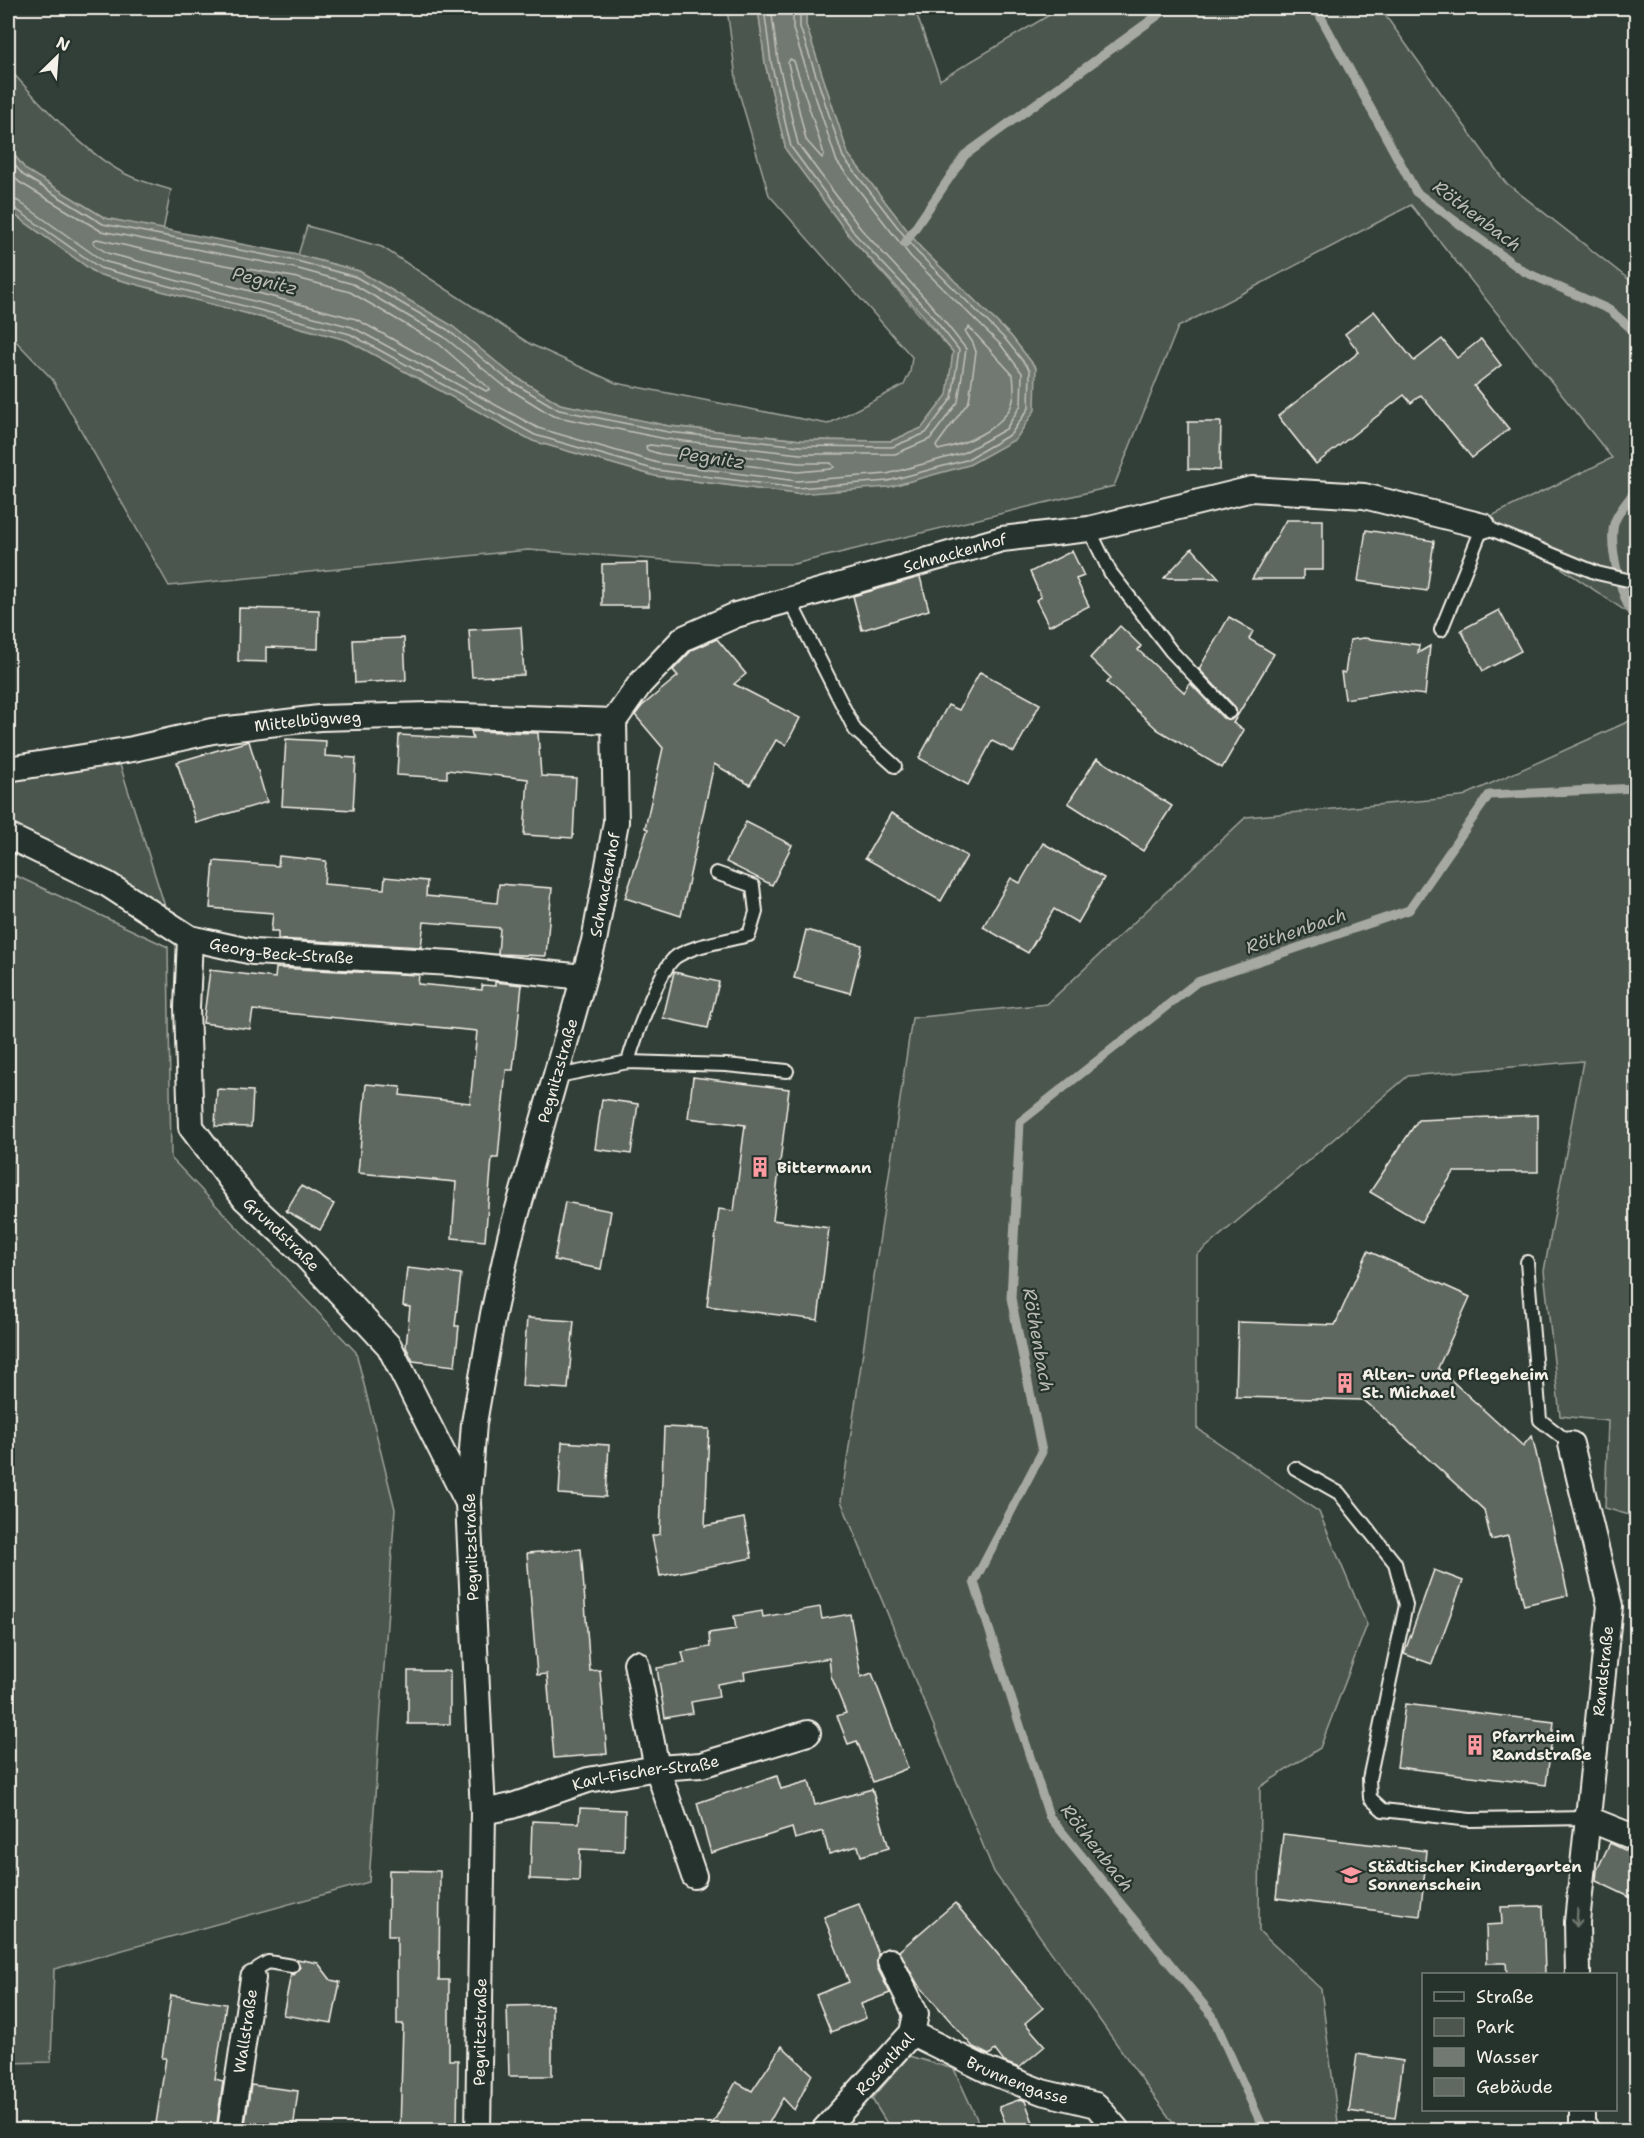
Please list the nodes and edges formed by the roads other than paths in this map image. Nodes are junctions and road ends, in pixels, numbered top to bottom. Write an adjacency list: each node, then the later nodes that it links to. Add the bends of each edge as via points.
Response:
1 (1483, 526): 2 (street, Schnackenhof, via 1364,496 1252,489); 3 (lane, via 1597,573); 5 (lane)
2 (1089, 529): 4 (street, Schnackenhof, via 1002,539); 6 (lane, via 1110,572 1171,651)
3 (1636, 582)
4 (790, 601): 7 (street, Schnackenhof, via 736,615 684,638 640,684); 8 (lane, via 855,730)
5 (1441, 630)
6 (1229, 712)
7 (614, 721): 9 (street, Mittelbügweg, via 429,715 319,718 212,731 133,749); 13 (street, Schnackenhof, via 616,822 594,941)
8 (895, 766)
9 (8, 769)
10 (8, 836): 12 (street, Georg-Beck-Straße, via 107,884)
11 (716, 873): 14 (lane, via 753,886 756,912 749,935 674,957 641,1016)
12 (190, 938): 13 (street, Georg-Beck-Straße, via 253,952 452,963); 20 (street, Grundstraße, via 187,1008 191,1127 245,1199 298,1248 389,1346)
13 (583, 976): 16 (street, Pegnitzstraße)
14 (628, 1062): 15 (lane); 16 (lane)
15 (787, 1071)
16 (558, 1076): 20 (street, Pegnitzstraße, via 510,1237 493,1314 474,1423)
17 (1527, 1262): 18 (lane, via 1540,1420)
18 (1571, 1444): 25 (street, Randstraße, via 1610,1606)
19 (1295, 1468): 25 (lane, via 1339,1493 1395,1563 1406,1605 1369,1779 1370,1798 1383,1809 1470,1820)
20 (468, 1503): 24 (street, Pegnitzstraße)
21 (636, 1663): 23 (street)
22 (808, 1733): 23 (street, Karl-Fischer-Straße, via 701,1765)
23 (657, 1768): 24 (street, Karl-Fischer-Straße, via 588,1779); 27 (street)
24 (483, 1812): 36 (street, Pegnitzstraße)
25 (1586, 1818): 26 (street); 30 (street, Randstraße, one-way to 30, via 1577,1922)
26 (1636, 1838)
27 (694, 1875)
28 (890, 1961): 32 (street, Rosenthal, via 916,2014)
29 (292, 1966): 31 (lane, Wallstraße, via 268,1962 258,1968)
30 (1578, 1973)
31 (253, 1978): 35 (street, Wallstraße)
32 (912, 2033): 34 (street, Rosenthal); 37 (street, Brunnengasse, via 1042,2092 1096,2105)
33 (1582, 2111): 38 (street, via 1582,2128)
34 (826, 2128)
35 (230, 2130)
36 (478, 2130)
37 (1117, 2130)
38 (1587, 2130)

